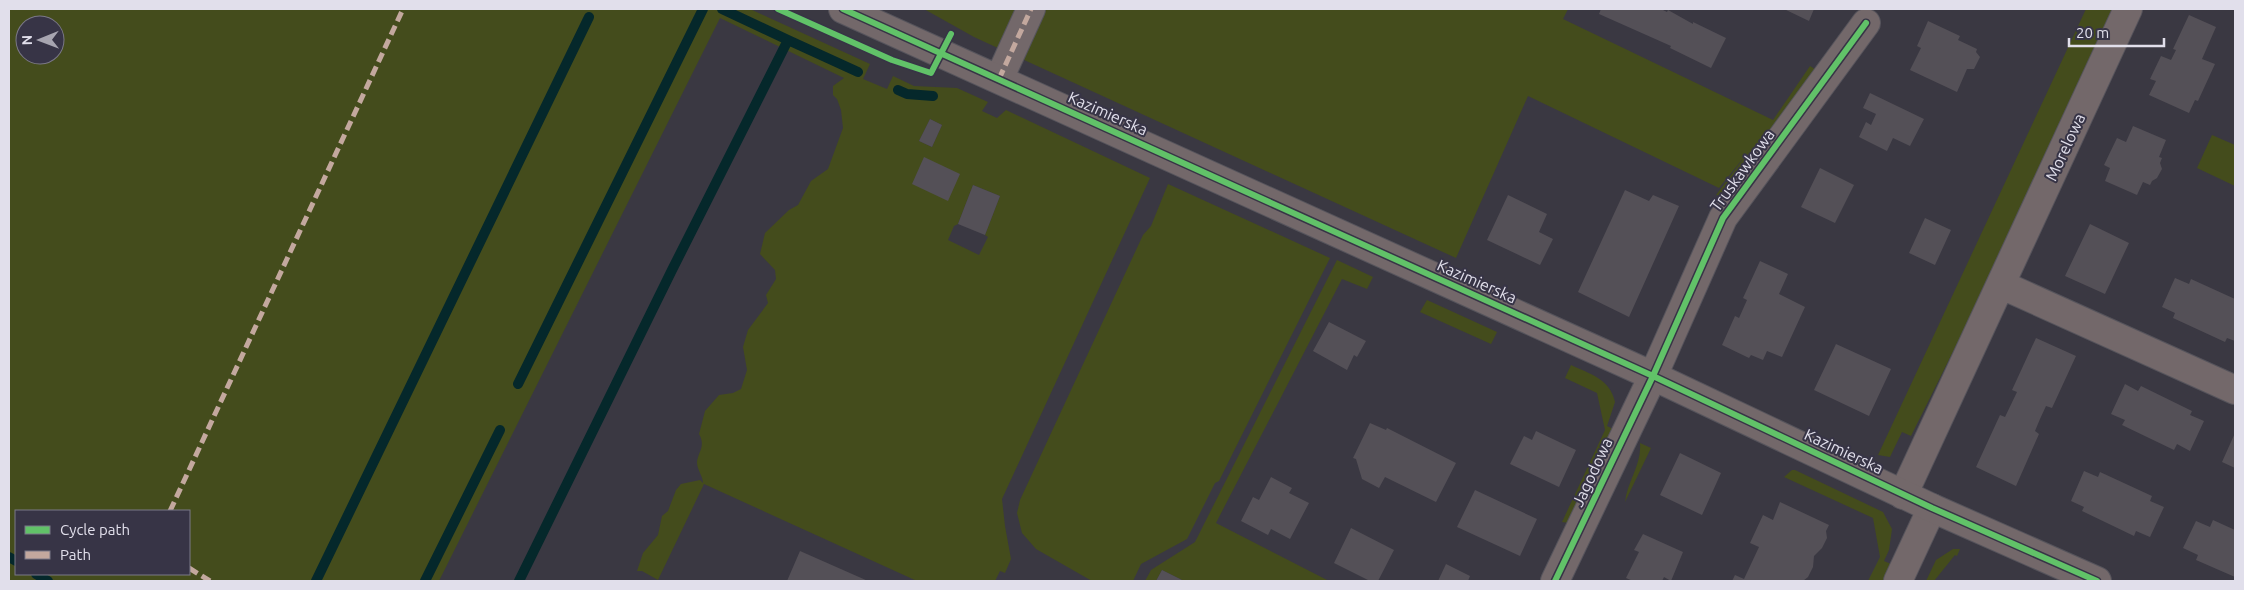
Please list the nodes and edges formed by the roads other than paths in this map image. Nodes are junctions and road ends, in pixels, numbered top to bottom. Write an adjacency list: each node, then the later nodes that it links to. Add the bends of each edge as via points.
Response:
1 (843, 9): 5 (street, Kazimierska)
2 (1031, 9): 5 (street)
3 (2128, 9): 6 (street, Morelowa)
4 (1866, 23): 7 (street, Truskawkowa, via 1723,218)
5 (999, 79): 7 (street, Kazimierska)
6 (2002, 285): 8 (street); 9 (street, Morelowa)
7 (1653, 376): 9 (street, Kazimierska); 11 (street, Jagodowa)
8 (2235, 390)
9 (1904, 495): 10 (street, Kazimierska)
10 (1932, 508): 12 (street); 13 (street, Kazimierska)
11 (1556, 581)
12 (1898, 581)
13 (2098, 581)

